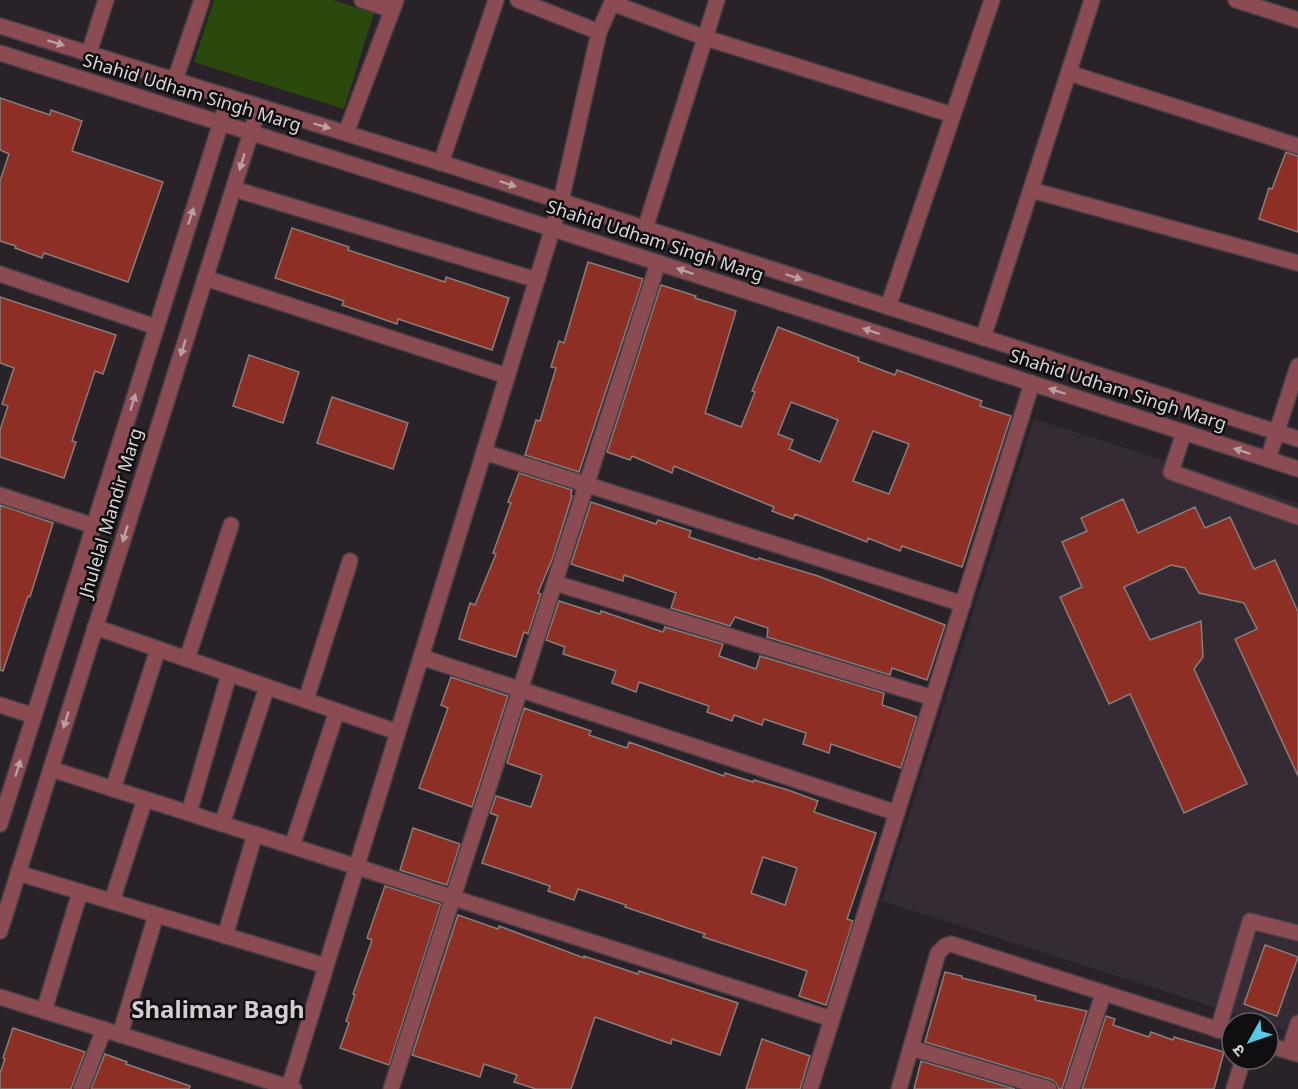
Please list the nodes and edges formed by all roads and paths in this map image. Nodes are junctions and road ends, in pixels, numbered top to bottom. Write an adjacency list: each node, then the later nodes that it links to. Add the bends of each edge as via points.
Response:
1 (106, 0): 17 (street)
2 (202, 0): 19 (street)
3 (362, 0): 11 (street)
4 (496, 0): 27 (street)
5 (518, 0): 14 (street)
6 (717, 0): 15 (street)
7 (992, 0): 22 (street)
8 (1092, 0): 18 (street)
9 (1243, 1): 12 (street)
10 (612, 2): 14 (street); 15 (street)
11 (394, 5): 25 (street)
12 (1298, 20)
13 (0, 26): 17 (street, Shahid Udham Singh Marg, one-way to 17)
14 (599, 32): 30 (street)
15 (706, 38): 22 (street); 32 (street)
16 (0, 53): 23 (street, Shahid Udham Singh Marg)
17 (89, 53): 19 (street, Shahid Udham Singh Marg)
18 (1069, 73): 26 (street); 29 (street)
19 (175, 80): 20 (street, Shahid Udham Singh Marg)
20 (229, 97): 21 (street, Shahid Udham Singh Marg); 23 (street, Jhulelal Mandir Marg)
21 (259, 106): 24 (street, Jhulelal Mandir Marg); 25 (street, Shahid Udham Singh Marg, one-way to 25)
22 (953, 115): 38 (street)
23 (221, 123): 24 (street, Shahid Udham Singh Marg); 39 (street, Jhulelal Mandir Marg, one-way to 23)
24 (251, 132): 28 (street, Jhulelal Mandir Marg, one-way to 28); 31 (street, Shahid Udham Singh Marg)
25 (346, 133): 27 (street, Shahid Udham Singh Marg)
26 (1298, 146)
27 (441, 163): 30 (street, Shahid Udham Singh Marg, one-way to 30)
28 (234, 189): 36 (street, Jhulelal Mandir Marg); 37 (street)
29 (1031, 190): 34 (street); 40 (street)
30 (561, 201): 31 (street); 32 (street, Shahid Udham Singh Marg)
31 (553, 229): 33 (street, Shahid Udham Singh Marg); 37 (street)
32 (645, 229): 38 (street, Shahid Udham Singh Marg, one-way to 38)
33 (658, 263): 43 (street, Shahid Udham Singh Marg, one-way to 33); 50 (street)
34 (1298, 263)
35 (0, 274): 39 (street)
36 (205, 278): 42 (street); 58 (street, Jhulelal Mandir Marg, one-way to 58)
37 (537, 280): 42 (street)
38 (888, 307): 40 (street, Shahid Udham Singh Marg)
39 (156, 327): 54 (street, Jhulelal Mandir Marg, one-way to 39)
40 (983, 338): 45 (street, Shahid Udham Singh Marg)
41 (1298, 366): 45 (street)
42 (507, 376): 47 (street)
43 (1032, 383): 44 (street, Shahid Udham Singh Marg, one-way to 43); 57 (street)
44 (1184, 432): 48 (street, Shahid Udham Singh Marg, one-way to 44); 52 (street, via 1171,472)
45 (1277, 432): 46 (street, Shahid Udham Singh Marg); 48 (street)
46 (1298, 440)
47 (484, 452): 50 (street); 60 (street)
48 (1268, 459): 49 (street, Shahid Udham Singh Marg)
49 (1298, 469)
50 (586, 485): 56 (street); 57 (street)
51 (0, 495): 54 (street)
52 (1298, 517)
53 (231, 525): 61 (street)
54 (94, 526): 69 (street, Jhulelal Mandir Marg)
55 (350, 561): 66 (street)
56 (555, 583): 64 (street); 65 (street)
57 (963, 604): 65 (street)
58 (95, 627): 59 (street); 71 (street, Jhulelal Mandir Marg, one-way to 71)
59 (158, 649): 61 (street); 72 (street)
60 (421, 657): 64 (street); 70 (street)
61 (187, 659): 62 (street)
62 (229, 674): 63 (street); 74 (street)
63 (267, 687): 66 (street); 77 (street)
64 (520, 689): 75 (street); 83 (street)
65 (933, 698): 75 (street)
66 (306, 700): 68 (street)
67 (0, 705): 69 (street)
68 (337, 711): 70 (street); 79 (street)
69 (34, 716): 76 (street, Jhulelal Mandir Marg, one-way to 69)
70 (397, 732): 80 (street)
71 (51, 769): 72 (street); 81 (street, Jhulelal Mandir Marg)
72 (113, 789): 73 (street)
73 (145, 799): 74 (street); 84 (street)
74 (189, 813): 77 (street)
75 (897, 813): 94 (street)
76 (0, 824)
77 (222, 824): 78 (street)
78 (255, 834): 79 (street); 88 (street)
79 (292, 846): 80 (street)
80 (356, 867): 83 (street); 89 (street)
81 (18, 873): 82 (street); 86 (street, Jhulelal Mandir Marg)
82 (80, 892): 84 (street); 92 (street)
83 (453, 897): 94 (street); 104 (street)
84 (112, 901): 85 (street)
85 (156, 915): 88 (street); 98 (street)
86 (0, 931)
87 (1298, 933): 93 (street, via 1250,921)
88 (225, 936): 89 (street)
89 (326, 966): 102 (street)
90 (1103, 994): 97 (street); 99 (street, via 947,945 938,953); 108 (street)
91 (0, 997): 92 (street)
92 (45, 1011): 96 (street)
93 (1230, 1011)
94 (832, 1019): 105 (street)
95 (1298, 1023): 100 (street)
96 (104, 1029): 98 (street); 103 (street)
97 (1220, 1030)
98 (120, 1035): 102 (street)
99 (911, 1048): 106 (street); 107 (street)
100 (1293, 1053)
101 (1239, 1071): 109 (street)
102 (291, 1088)
103 (81, 1089)
104 (391, 1089)
105 (810, 1089)
106 (899, 1089)
107 (1049, 1089)
108 (1072, 1089)
109 (1234, 1089)

